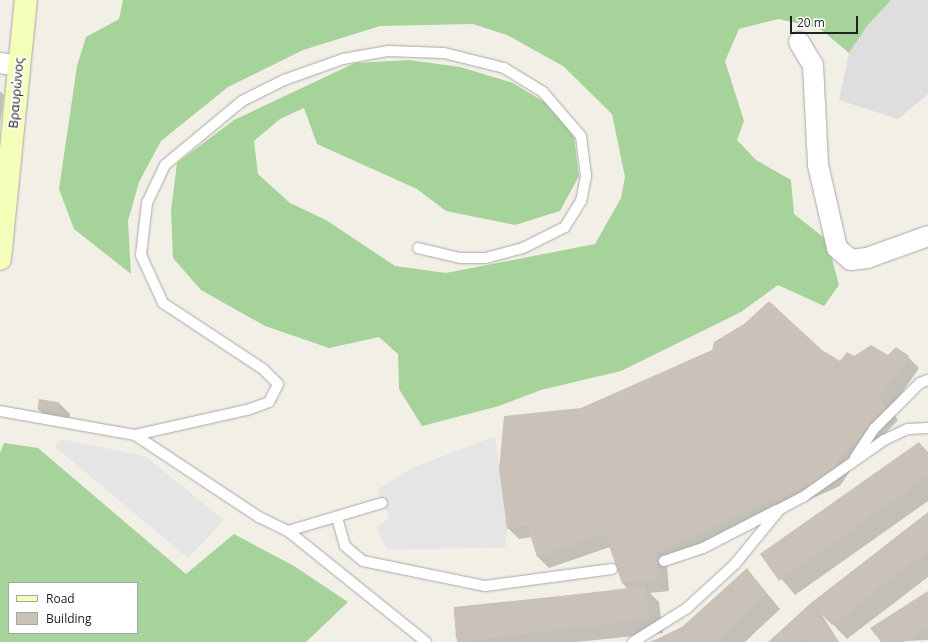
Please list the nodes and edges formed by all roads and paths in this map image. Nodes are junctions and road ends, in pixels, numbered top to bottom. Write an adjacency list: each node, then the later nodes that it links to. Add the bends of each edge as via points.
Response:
1 (26, 0): 3 (main road, Βραυρώνος)
2 (799, 42): 4 (street, via 813,65 818,165 837,248 851,260 867,258)
3 (9, 64): 6 (main road, Βραυρώνος)
4 (928, 236)
5 (418, 248): 10 (lane, via 460,258 485,258 523,248 565,227 581,201 586,176 582,136 543,92 504,68 444,52 388,51 343,59 284,80 242,101 165,165 147,203 141,255 163,303 263,368 278,384 269,402 250,409)
6 (0, 258)
7 (928, 380): 11 (lane, via 920,383 874,429)
8 (0, 411): 10 (lane)
9 (928, 428): 11 (lane, via 908,429 884,440)
10 (135, 436): 15 (lane, via 258,517)
11 (853, 462): 13 (lane)
12 (382, 503): 14 (lane)
13 (780, 509): 16 (lane, via 703,548); 19 (lane, via 735,564 686,608)
14 (337, 518): 15 (lane); 17 (lane, via 345,546 363,562 485,586)
15 (288, 531): 18 (lane)
16 (664, 561)
17 (612, 569)
18 (426, 642)
19 (633, 642)

